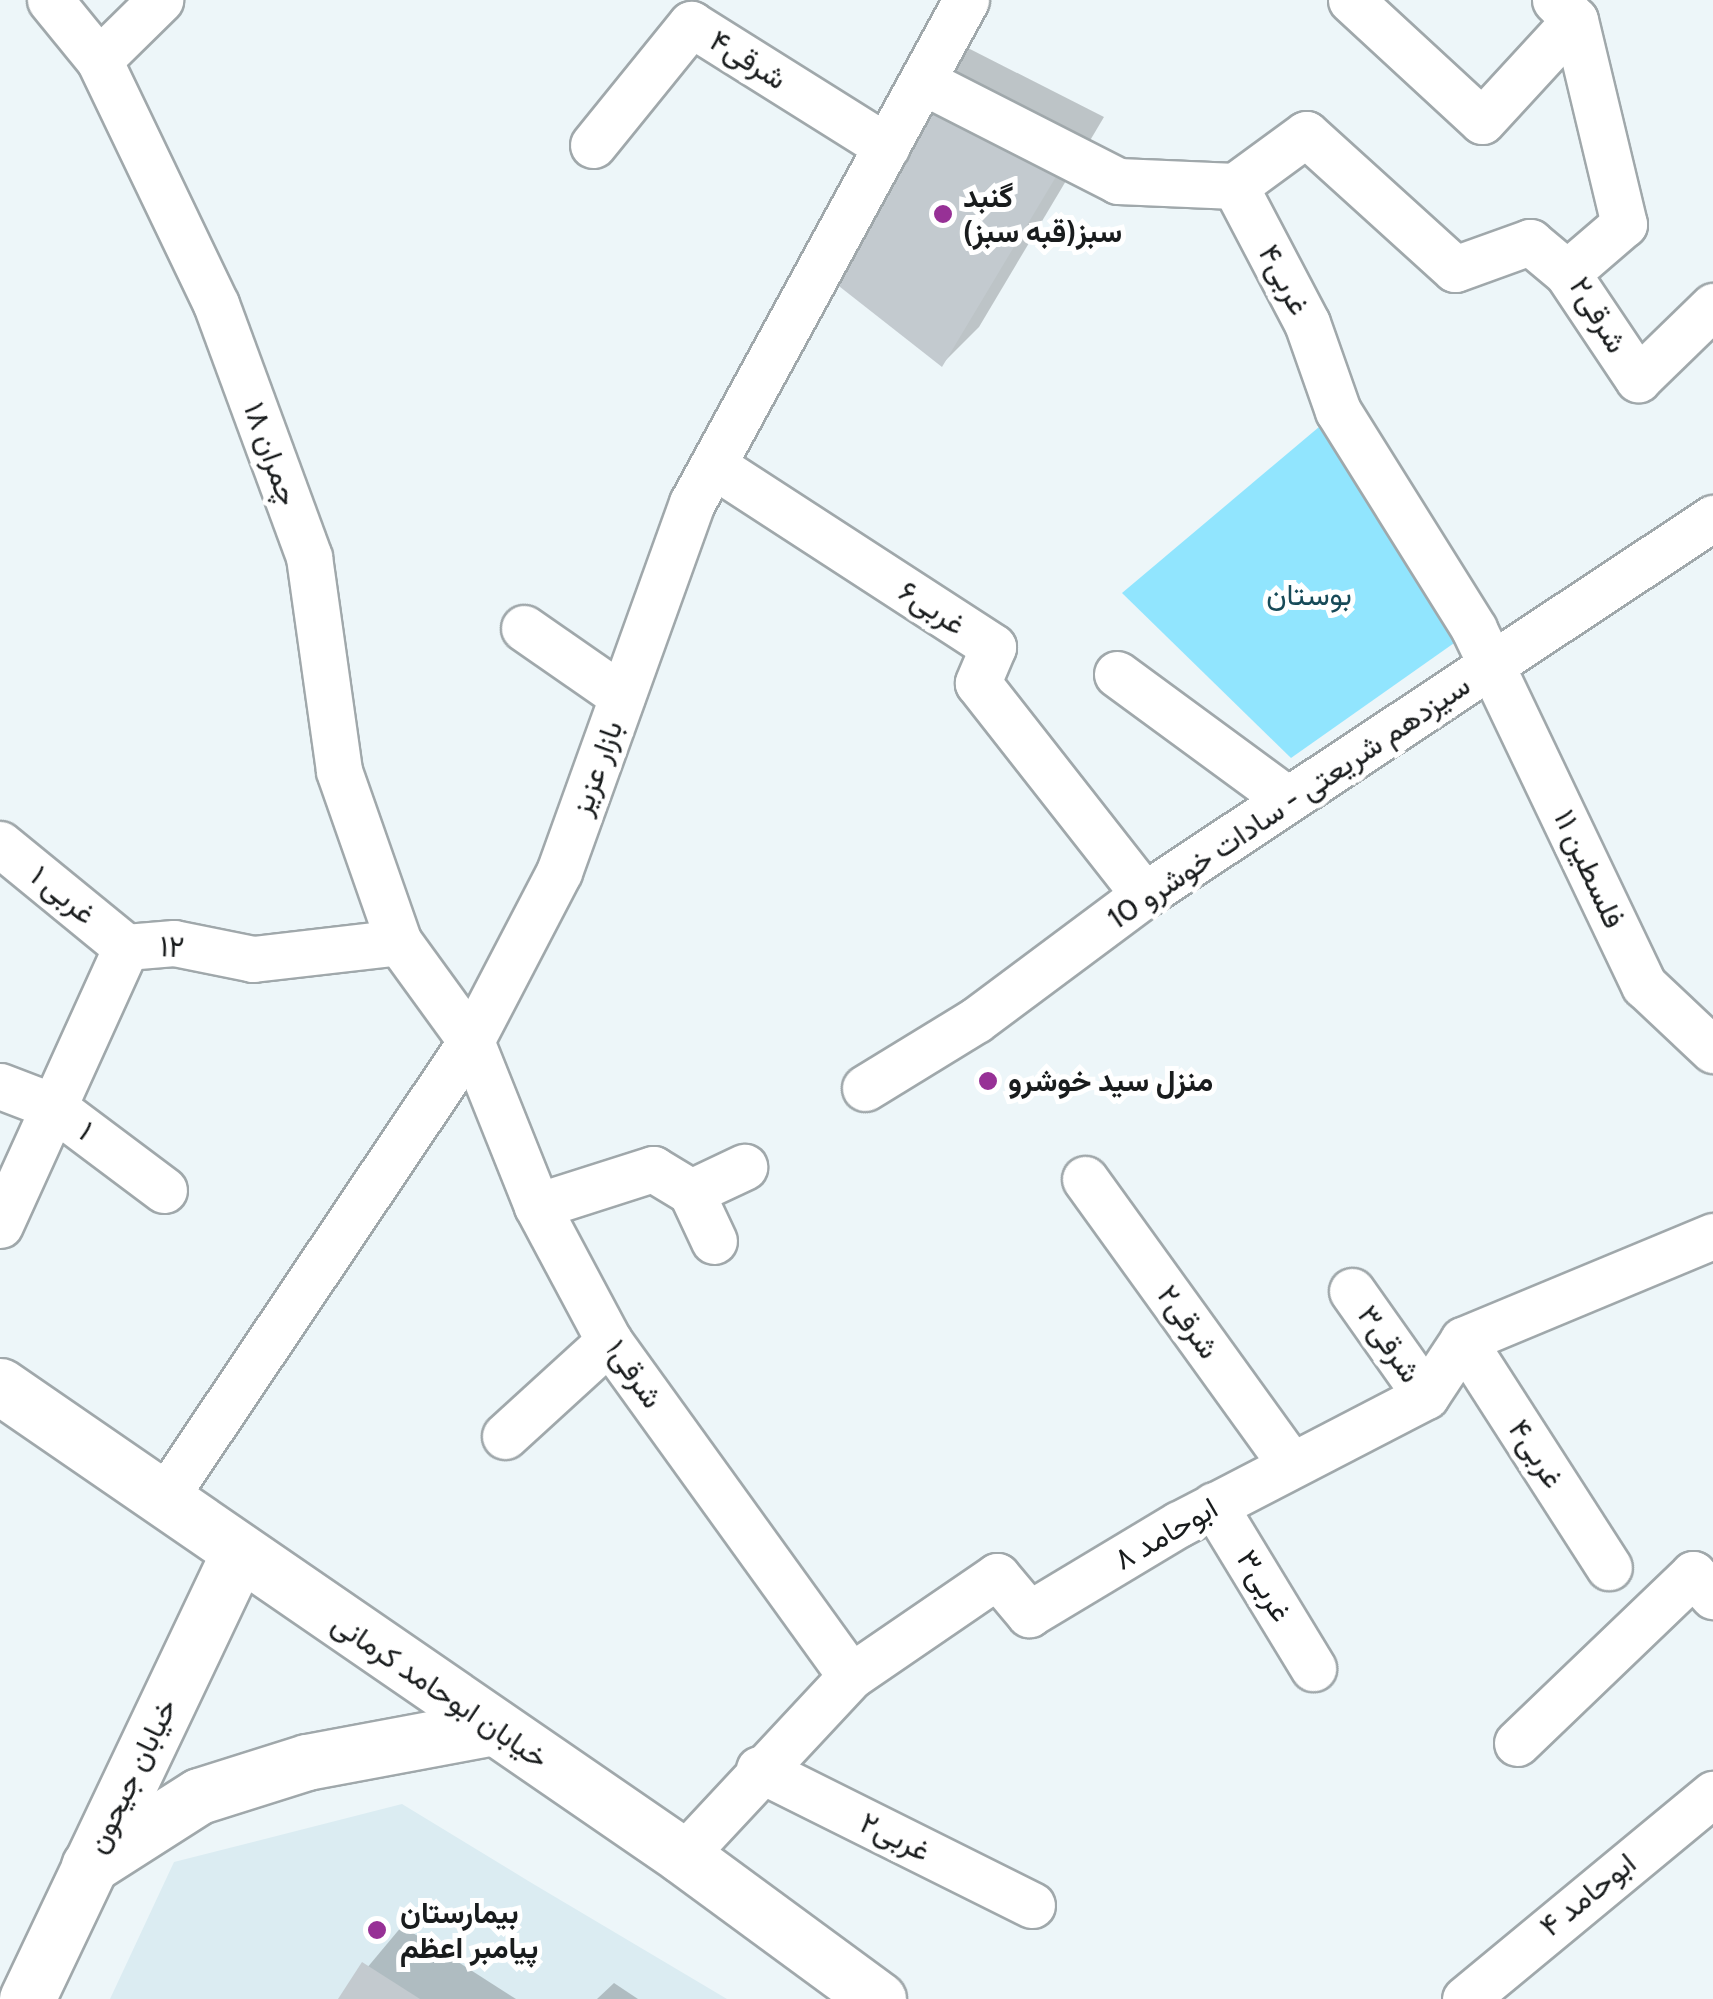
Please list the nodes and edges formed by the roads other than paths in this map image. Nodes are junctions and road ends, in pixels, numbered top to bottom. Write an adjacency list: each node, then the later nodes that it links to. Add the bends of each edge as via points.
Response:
1 (50, 0): 6 (street, چمران ۱۸)
2 (160, 0): 6 (street)
3 (966, 0): 7 (street, بازار عزیز)
4 (1352, 0): 5 (street, via 1482,121)
5 (1565, 10): 11 (street, شرقی۲, via 1624,224)
6 (99, 60): 22 (street, چمران ۱۸, via 216,304 309,557 338,772)
7 (924, 82): 9 (street, بازار عزیز); 10 (street, via 1118,181)
8 (592, 146): 9 (street, شرقی۴, via 690,24)
9 (887, 147): 13 (street, بازار عزیز)
10 (1235, 186): 11 (street, via 1306,134 1455,269 1530,242); 16 (street, غربی۴, via 1307,323 1338,411)
11 (1566, 272): 12 (street, شرقی۲, via 1638,380)
12 (1713, 306)
13 (713, 465): 18 (street, بازار عزیز, via 692,503); 21 (street, غربی۶, via 994,648 978,683)
14 (1713, 518): 16 (street, سیزدهم شریعتی - سادات خوشرو 10)
15 (524, 628): 18 (street)
16 (1493, 667): 19 (street, سیزدهم شریعتی - سادات خوشرو 10); 25 (street, فلسطین ۱۱, via 1644,985)
17 (1117, 674): 19 (street)
18 (622, 696): 24 (street, بازار عزیز, via 559,872)
19 (1287, 800): 21 (street, سیزدهم شریعتی - سادات خوشرو 10)
20 (0, 844): 23 (street, ۱ غربی)
21 (1144, 895): 27 (street, سیزدهم شریعتی - سادات خوشرو 10, via 976,1020)
22 (399, 942): 23 (street, ۱۲, via 253,959 174,943); 24 (street)
23 (126, 947): 28 (street, ۱۲)
24 (471, 1040): 33 (street, شرقی۱); 44 (street, بازار عزیز)
25 (1713, 1050)
26 (0, 1086): 28 (street, ۱)
27 (865, 1088)
28 (52, 1106): 31 (street, ۱); 34 (street, ۱۲)
29 (744, 1167): 32 (street)
30 (1085, 1179): 43 (street, شرقی۲)
31 (164, 1190)
32 (691, 1192): 33 (street, via 652,1169); 36 (street)
33 (537, 1206): 39 (street, شرقی۱)
34 (0, 1226)
35 (1713, 1236): 38 (street)
36 (714, 1242)
37 (1352, 1291): 41 (street, شرقی۳)
38 (1463, 1340): 41 (street, ابوحامد ۸); 47 (street, غربی۴)
39 (609, 1341): 42 (street); 50 (street, شرقی۱)
40 (0, 1386): 44 (main road, خیابان ابوحامد کرمانی)
41 (1426, 1396): 43 (street, ابوحامد ۸)
42 (504, 1436)
43 (1291, 1465): 45 (street, ابوحامد ۸)
44 (163, 1500): 46 (main road, خیابان ابوحامد کرمانی)
45 (1214, 1505): 49 (street, غربی۳); 50 (street, ابوحامد ۸, via 1030,1614 997,1576)
46 (238, 1554): 51 (main road, خیابان ابوحامد کرمانی); 56 (main road, خیابان جیحون)
47 (1609, 1567)
48 (1713, 1596): 52 (street, via 1694,1574)
49 (1313, 1668)
50 (851, 1676): 53 (street, ابوحامد ۸)
51 (494, 1727): 55 (main road, خیابان ابوحامد کرمانی); 56 (main road, via 308,1762 200,1796)
52 (1517, 1743)
53 (759, 1769): 55 (street, ابوحامد ۸); 57 (street, غربی۲)
54 (1713, 1794): 60 (street, ابوحامد ۴)
55 (683, 1856): 59 (main road, خیابان ابوحامد کرمانی)
56 (89, 1866): 58 (main road, خیابان جیحون)
57 (1032, 1905)
58 (28, 1999)
59 (878, 1999)
60 (1465, 1999)

